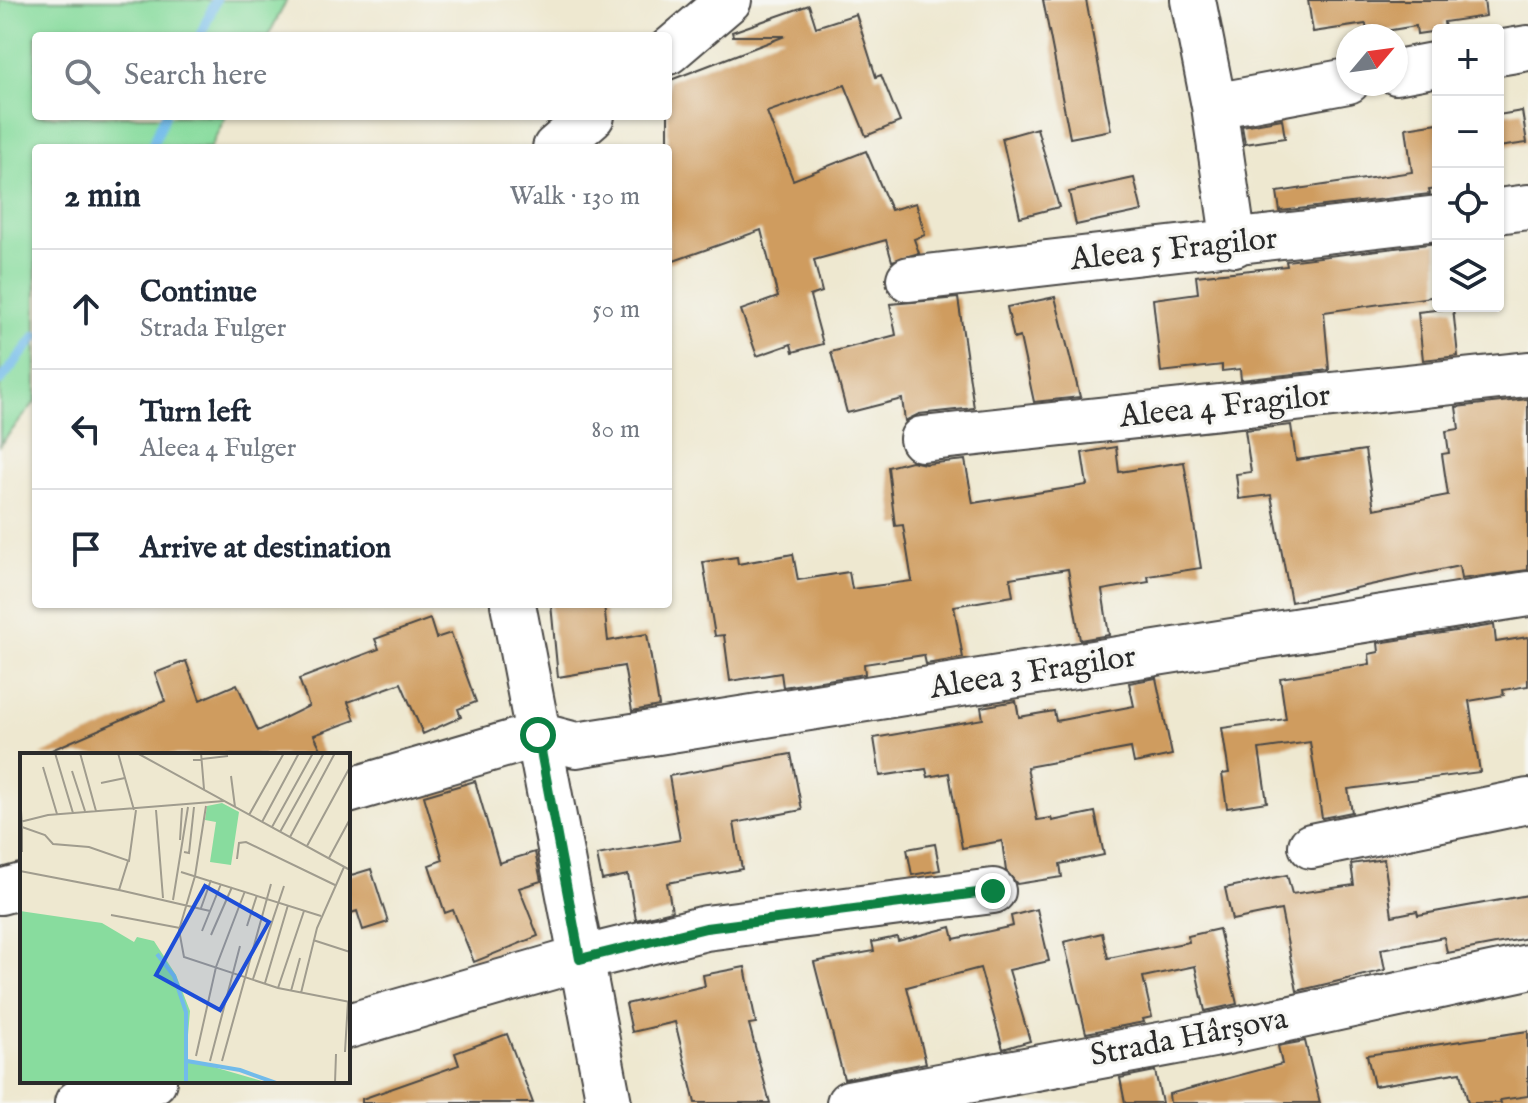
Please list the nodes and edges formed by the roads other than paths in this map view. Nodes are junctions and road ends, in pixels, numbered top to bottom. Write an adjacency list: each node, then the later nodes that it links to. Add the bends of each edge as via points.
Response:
1 (729, 0): 4 (street)
2 (1193, 0): 9 (street)
3 (1528, 48): 5 (street)
4 (672, 49)
5 (1504, 52)
6 (1432, 65): 7 (street)
7 (1408, 70)
8 (1336, 83): 9 (street)
9 (1214, 106): 15 (street)
10 (587, 120): 11 (street)
11 (560, 144)
12 (1528, 207): 13 (street)
13 (1504, 210)
14 (1432, 219): 15 (street, Aleea 5 Fragilor)
15 (1234, 244): 16 (street, Aleea 5 Fragilor)
16 (909, 279)
17 (1528, 374): 18 (street, Aleea 4 Fragilor)
18 (922, 439)
19 (1528, 594): 21 (street, Aleea 3 Fragilor, via 576,745)
20 (514, 608): 21 (street)
21 (538, 735): 22 (street); 28 (street)
22 (350, 790)
23 (1528, 801): 24 (street)
24 (1311, 846)
25 (20, 887): 27 (street)
26 (993, 891): 28 (street, via 706,928)
27 (0, 892)
28 (580, 959): 30 (street); 33 (street)
29 (1528, 967): 34 (street, Strada Hârșova, via 1213,1035)
30 (350, 1025)
31 (147, 1083): 32 (street)
32 (77, 1103)
33 (609, 1103)
34 (849, 1103)

